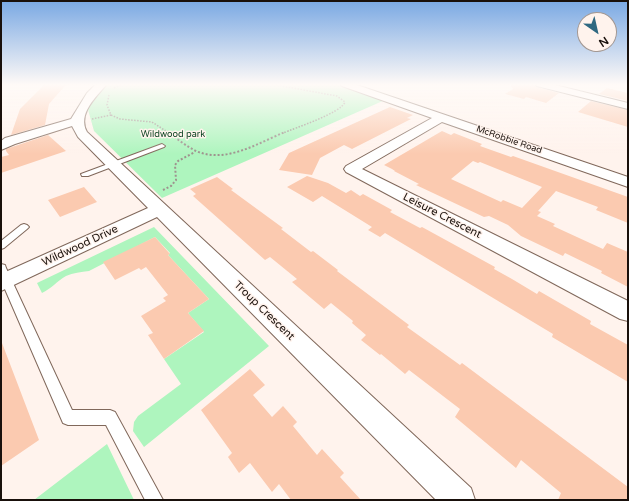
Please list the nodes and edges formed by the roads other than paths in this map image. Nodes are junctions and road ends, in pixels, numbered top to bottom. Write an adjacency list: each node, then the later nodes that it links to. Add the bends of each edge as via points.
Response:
1 (73, 107): 5 (street, Troup Crescent, via 70,113)
2 (84, 107): 5 (street)
3 (414, 107): 4 (street, McRobbie Road)
4 (442, 117): 10 (street, McRobbie Road); 15 (street, Leisure Crescent, via 350,169)
5 (81, 121): 6 (street, via 15,145); 8 (street, Troup Crescent, via 82,134)
6 (1, 146)
7 (162, 146): 8 (lane)
8 (112, 164): 9 (lane); 11 (street, Troup Crescent)
9 (85, 174)
10 (628, 182)
11 (161, 200): 14 (street, Wildwood Drive); 17 (street, Troup Crescent)
12 (24, 227): 13 (lane)
13 (1, 246)
14 (3, 277): 16 (lane, via 68,418 110,417)
15 (628, 312)
16 (154, 500)
17 (459, 500)

